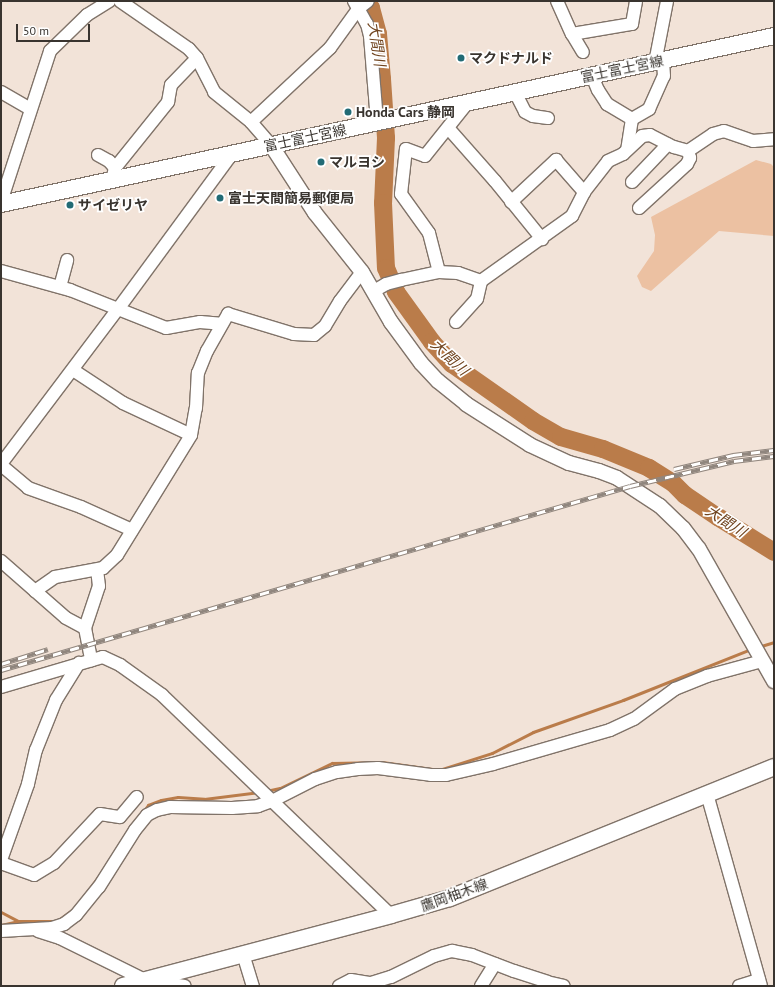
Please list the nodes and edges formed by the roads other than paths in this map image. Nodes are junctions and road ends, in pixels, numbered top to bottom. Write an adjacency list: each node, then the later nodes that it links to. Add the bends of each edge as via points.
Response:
1 (109, 1): 16 (street, via 87,15 50,51)
2 (120, 1): 10 (street, via 173,37)
3 (557, 1): 7 (street)
4 (636, 1): 7 (street, via 632,24)
5 (667, 1): 11 (street)
6 (360, 3): 19 (street, via 330,48); 20 (street, via 370,36)
7 (572, 34): 9 (street)
8 (774, 36): 11 (main road, 富士富士宮線)
9 (583, 52)
10 (197, 58): 19 (street, via 214,92); 29 (street, via 171,86 168,102)
11 (659, 62): 12 (main road, 富士富士宮線); 18 (street, via 664,76 649,109)
12 (592, 76): 14 (main road, 富士富士宮線); 18 (street, via 607,104)
13 (1, 92): 16 (street)
14 (515, 92): 15 (main road, 富士富士宮線); 17 (street, via 525,112)
15 (469, 101): 20 (main road, 富士富士宮線); 21 (street)
16 (31, 109): 33 (street)
17 (548, 118)
18 (632, 119): 25 (street)
19 (251, 122): 24 (street)
20 (377, 122): 24 (main road, 富士富士宮線)
21 (449, 128): 32 (street); 39 (street, via 425,156 406,149 401,194 429,233)
22 (774, 139): 26 (street, via 754,141 724,131 713,134)
23 (668, 144): 25 (street, via 650,135 642,136); 26 (street); 30 (street)
24 (271, 145): 27 (main road, 富士富士宮線); 38 (street, via 315,213)
25 (627, 150): 31 (street, via 608,161)
26 (688, 151): 34 (street, via 690,158 687,164)
27 (231, 155): 29 (main road, 富士富士宮線); 43 (street)
28 (98, 156): 29 (street, via 109,161)
29 (113, 174): 33 (main road, 富士富士宮線)
30 (632, 182)
31 (584, 192): 32 (street, via 556,160); 35 (street, via 572,216)
32 (511, 202): 35 (street)
33 (1, 203)
34 (639, 208)
35 (542, 239): 40 (street)
36 (67, 260): 41 (street)
37 (1, 271): 41 (street)
38 (362, 272): 42 (street); 45 (street, via 325,326 314,335 294,334 228,314)
39 (439, 272): 40 (street, via 458,273); 42 (street, via 401,280)
40 (481, 280): 44 (street, via 477,300)
41 (60, 287): 43 (street)
42 (380, 288): 54 (street, via 391,322 421,363 466,404 530,445 562,460 617,478 660,506 683,528 699,549)
43 (118, 309): 45 (street, via 166,328 200,322); 46 (street)
44 (456, 322)
45 (221, 324): 47 (street, via 198,373)
46 (72, 370): 47 (street, via 123,403); 48 (street)
47 (191, 435): 49 (street)
48 (1, 465): 49 (street, via 28,488)
49 (132, 530): 51 (street, via 117,555)
50 (1, 561): 52 (street)
51 (97, 570): 52 (street, via 55,576); 53 (street, via 99,586)
52 (35, 591): 53 (street, via 66,618)
53 (85, 628): 55 (street)
54 (760, 658): 57 (street); 62 (street, via 675,689 634,719 610,730 493,764 446,775 378,768 337,772 315,779)
55 (91, 660): 56 (street); 62 (street, via 103,657 120,665 162,695)
56 (79, 664): 58 (street); 63 (street, via 56,700 36,750 28,784)
57 (774, 680)
58 (1, 687)
59 (774, 767): 60 (main road, 鷹岡柚木線)
60 (707, 794): 64 (main road, 鷹岡柚木線, via 450,898); 70 (street)
61 (137, 797): 63 (street, via 120,817 100,814 54,863 34,875)
62 (271, 800): 64 (street); 65 (street, via 258,806 232,808 170,807 147,815 99,887 76,915 64,924 52,928)
63 (1, 862)
64 (391, 915): 67 (main road, 鷹岡柚木線)
65 (32, 928): 66 (street); 69 (street, via 60,938)
66 (1, 931)
67 (244, 954): 69 (main road, 鷹岡柚木線); 73 (street)
68 (495, 964): 74 (street, via 452,951 434,956 391,977 371,983 352,980); 75 (street); 76 (street)
69 (145, 980): 71 (main road, 鷹岡柚木線); 72 (street)
70 (760, 983): 77 (street)
71 (123, 986)
72 (185, 986)
73 (253, 986)
74 (339, 986)
75 (481, 986)
76 (564, 986)
77 (739, 986)

